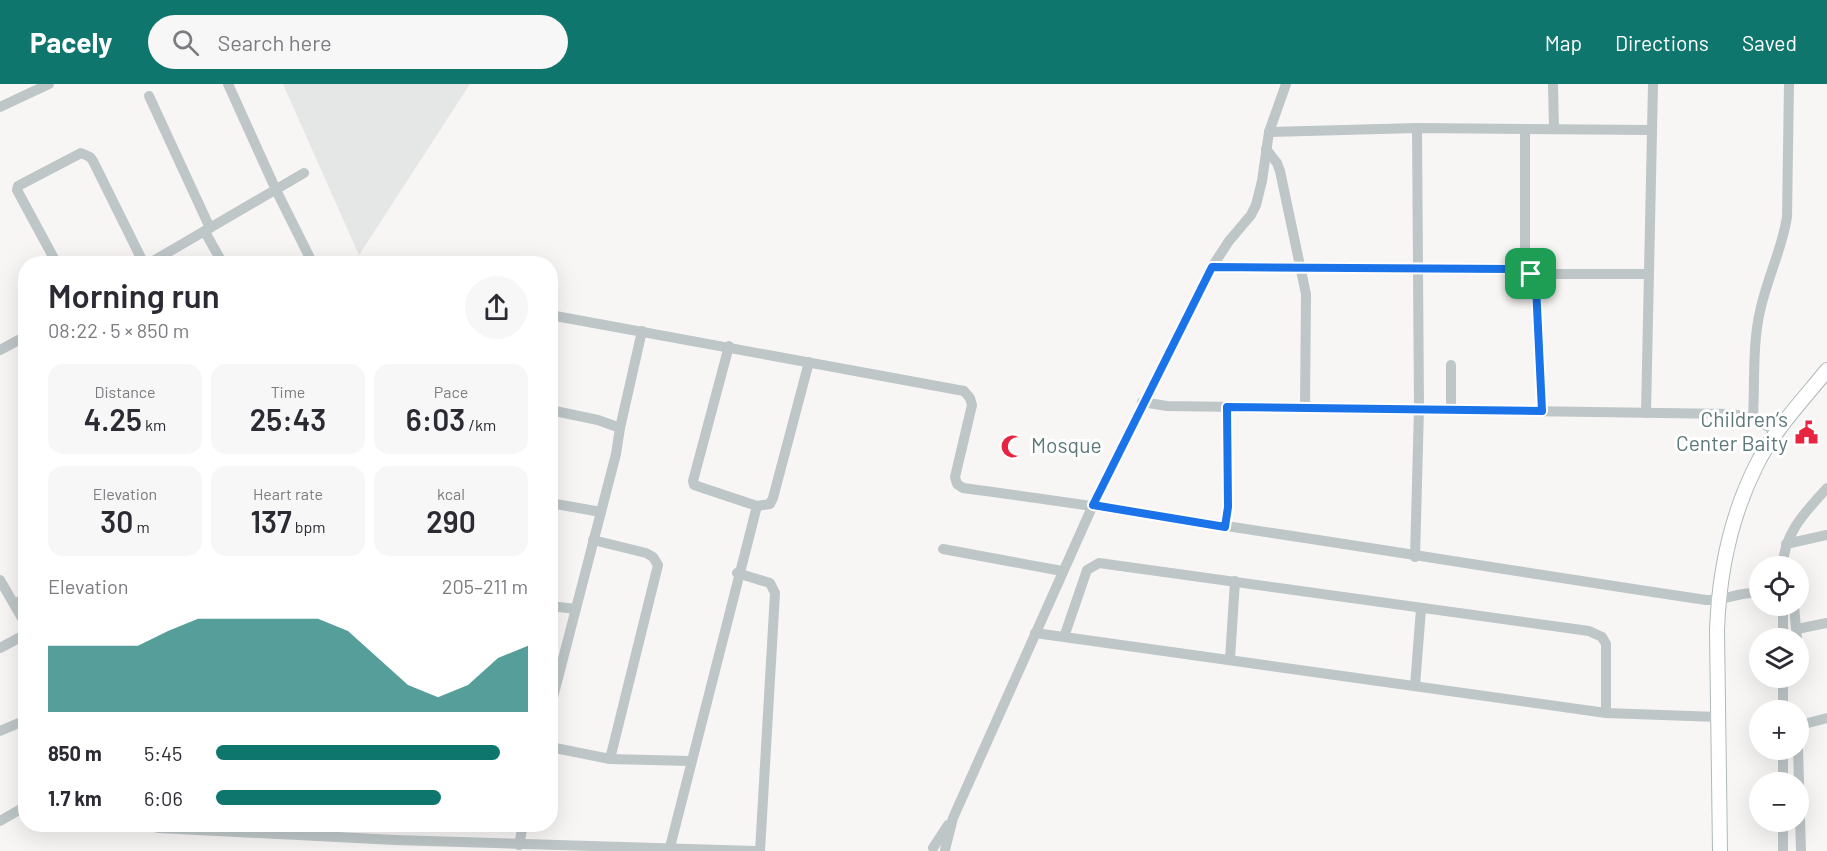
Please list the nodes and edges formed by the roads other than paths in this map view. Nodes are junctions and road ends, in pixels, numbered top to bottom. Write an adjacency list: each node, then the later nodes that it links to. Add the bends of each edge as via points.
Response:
1 (49, 84): 9 (street)
2 (228, 84): 17 (street)
3 (1286, 84): 14 (street)
4 (1553, 84): 12 (street)
5 (1653, 84): 13 (street)
6 (1789, 84): 46 (street, via 1784,237 1758,321)
7 (0, 93): 9 (street)
8 (149, 96): 18 (street)
9 (2, 106)
10 (1417, 128): 11 (street); 14 (street); 25 (street)
11 (1526, 129): 12 (street); 27 (street, via 1525,262)
12 (1554, 129): 13 (street)
13 (1652, 130): 28 (street)
14 (1269, 132): 15 (street)
15 (1266, 148): 24 (street, via 1262,181 1251,215); 26 (street, via 1277,163)
16 (304, 173): 17 (street)
17 (276, 190): 18 (street); 23 (street)
18 (207, 230): 21 (street); 22 (street)
19 (53, 256): 20 (street, via 18,186 81,153 93,161)
20 (142, 256)
21 (160, 256)
22 (220, 256)
23 (310, 256)
24 (1212, 267): 26 (street); 38 (street)
25 (1418, 268): 26 (street); 27 (street, via 1513,269); 41 (street)
26 (1303, 269): 40 (street, via 1307,307)
27 (1531, 274): 28 (street); 43 (street, via 1536,286)
28 (1647, 274): 45 (street)
29 (558, 316): 30 (street)
30 (642, 331): 32 (street); 47 (street)
31 (18, 340): 33 (street)
32 (729, 346): 34 (street); 53 (street, via 693,480 694,485)
33 (0, 350)
34 (809, 362): 52 (street, via 967,393 972,405 955,477 961,487); 53 (street, via 773,498 770,504)
35 (1451, 365): 42 (street)
36 (1827, 370): 48 (main road)
37 (1827, 385): 49 (main road)
38 (1142, 402): 39 (street); 52 (street)
39 (1227, 407): 40 (street); 55 (street)
40 (1305, 408): 41 (street)
41 (1419, 408): 42 (street); 61 (street)
42 (1451, 409): 43 (street)
43 (1542, 411): 45 (street)
44 (558, 412): 47 (street)
45 (1646, 413): 46 (street)
46 (1753, 418): 48 (street)
47 (620, 428): 54 (street)
48 (1778, 432): 49 (main road, via 1756,464)
49 (1752, 479): 67 (main road, via 1735,518)
50 (1827, 488): 58 (street)
51 (558, 504): 54 (street)
52 (1093, 505): 55 (street); 62 (street)
53 (757, 506): 63 (street)
54 (601, 512): 57 (street)
55 (1225, 527): 61 (street)
56 (1827, 535): 58 (street)
57 (593, 540): 71 (street); 90 (street, via 650,555 658,570)
58 (1786, 544): 60 (street)
59 (943, 549): 62 (street)
60 (1784, 556)
61 (1415, 557): 67 (street)
62 (1062, 571): 76 (street)
63 (738, 573): 92 (street); 104 (street, via 770,583 776,593)
64 (0, 580): 69 (street)
65 (1235, 581): 72 (street); 77 (street, via 1094,564 1088,570); 80 (street)
66 (1749, 593): 67 (street)
67 (1718, 600): 84 (main road)
68 (18, 602): 69 (street)
69 (15, 604): 73 (street)
70 (558, 607): 71 (street)
71 (576, 609): 81 (street)
72 (1421, 609): 82 (street); 83 (street, via 1596,633 1608,651)
73 (18, 610)
74 (1827, 623): 75 (street)
75 (1809, 630)
76 (1035, 633): 77 (street); 102 (street)
77 (1064, 637): 80 (street)
78 (18, 638): 79 (street)
79 (0, 648)
80 (1230, 659): 82 (street)
81 (558, 678)
82 (1415, 686): 83 (street)
83 (1606, 713): 84 (street)
84 (1718, 717): 105 (main road)
85 (1827, 718): 87 (street)
86 (18, 723): 88 (street)
87 (1809, 723)
88 (0, 731)
89 (558, 749): 90 (street)
90 (610, 759): 92 (street)
91 (1798, 760): 107 (street)
92 (690, 761): 101 (street)
93 (18, 811): 94 (street)
94 (0, 821)
95 (214, 832): 99 (street)
96 (522, 832): 98 (street)
97 (1783, 832): 106 (street)
98 (519, 845): 99 (street); 100 (street)
99 (395, 846)
100 (566, 849): 101 (street)
101 (669, 850): 103 (street)
102 (938, 850)
103 (755, 851)
104 (760, 851)
105 (1720, 851)
106 (1783, 851)
107 (1801, 851)

